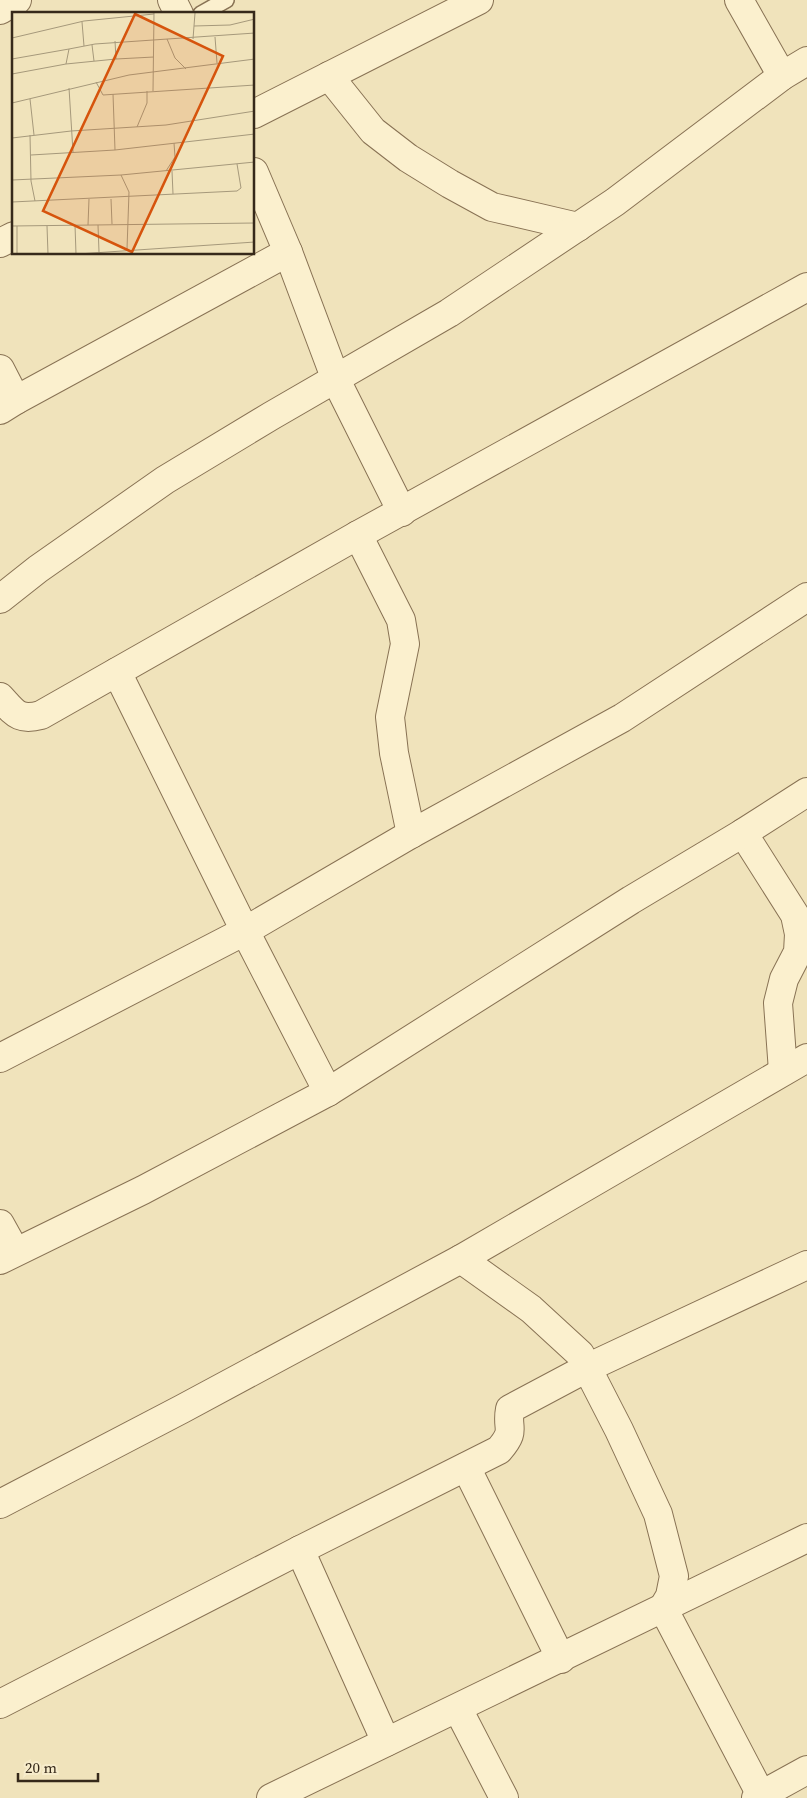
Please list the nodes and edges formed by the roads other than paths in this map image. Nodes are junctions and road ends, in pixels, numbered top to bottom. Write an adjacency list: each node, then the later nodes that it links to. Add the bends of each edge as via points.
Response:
1 (17, 0): 6 (street)
2 (172, 0): 7 (street)
3 (226, 0): 8 (lane)
4 (479, 0): 10 (street)
5 (739, 0): 11 (street)
6 (0, 10)
7 (178, 12)
8 (205, 12)
9 (807, 61): 11 (street)
10 (329, 76): 12 (street); 14 (street, via 373,132 450,184 492,207)
11 (782, 76): 14 (street)
12 (255, 113)
13 (255, 174): 17 (street)
14 (578, 227): 20 (street, via 449,314)
15 (12, 237): 16 (street)
16 (0, 243)
17 (288, 252): 20 (street); 21 (street)
18 (807, 287): 22 (street)
19 (0, 369): 21 (street)
20 (336, 380): 22 (street); 25 (street, via 165,480)
21 (8, 405)
22 (402, 512): 23 (street)
23 (358, 535): 26 (street); 30 (street, via 401,620 405,644 390,717)
24 (807, 597): 30 (street, via 622,718)
25 (0, 599)
26 (117, 672): 27 (street, via 41,715 29,718 17,715); 31 (street)
27 (0, 697)
28 (807, 792): 29 (street)
29 (743, 833): 34 (street, via 795,915 798,952 784,979 778,1003); 35 (street)
30 (411, 834): 31 (street)
31 (245, 931): 32 (street); 35 (street)
32 (0, 1058)
33 (807, 1058): 34 (street)
34 (782, 1071): 38 (street)
35 (328, 1092): 37 (street)
36 (0, 1224): 37 (street)
37 (8, 1256)
38 (461, 1259): 40 (street, via 531,1309 580,1354); 42 (street)
39 (807, 1264): 40 (street)
40 (587, 1368): 41 (street, via 510,1409 508,1440 500,1450); 45 (street, via 658,1514 674,1576 670,1596)
41 (466, 1467): 44 (street); 46 (street)
42 (0, 1504)
43 (807, 1538): 45 (street)
44 (300, 1550): 47 (street); 49 (street)
45 (663, 1608): 46 (street); 52 (street)
46 (561, 1659): 48 (street)
47 (0, 1704)
48 (458, 1709): 49 (street); 53 (street)
49 (386, 1742): 51 (street)
50 (807, 1770): 52 (street)
51 (284, 1795)
52 (759, 1797)
53 (504, 1798)

